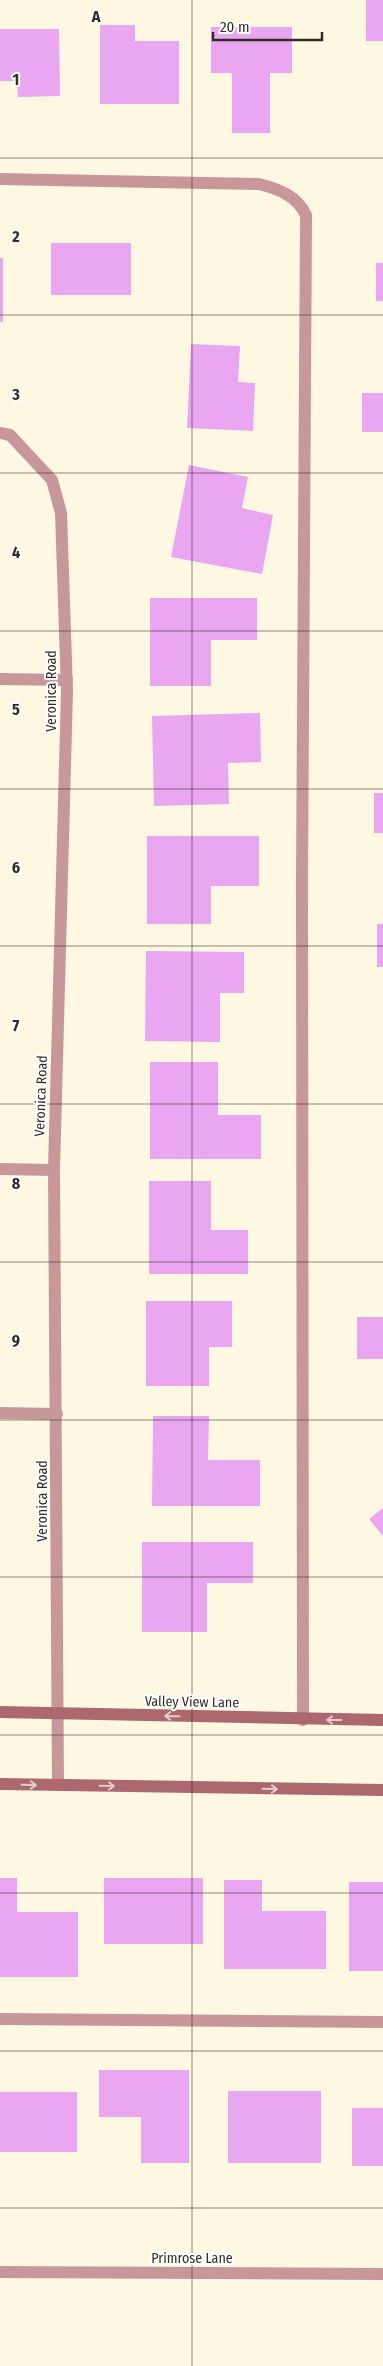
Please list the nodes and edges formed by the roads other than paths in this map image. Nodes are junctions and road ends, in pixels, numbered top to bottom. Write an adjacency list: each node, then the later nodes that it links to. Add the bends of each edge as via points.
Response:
1 (0, 179): 11 (street, via 259,184 294,199 306,215 302,882)
2 (0, 433): 4 (street, Veronica Road, via 10,435 52,480 61,513)
3 (0, 679): 4 (street)
4 (66, 680): 6 (street, Veronica Road)
5 (0, 1169): 6 (street)
6 (54, 1170): 8 (street, Veronica Road)
7 (0, 1414): 8 (street)
8 (57, 1414): 10 (street, Veronica Road)
9 (0, 1712): 10 (main road, Valley View Lane)
10 (58, 1714): 11 (main road, Valley View Lane, one-way to 10); 14 (street, Veronica Road)
11 (303, 1720): 12 (main road, Valley View Lane, one-way to 11)
12 (383, 1720)
13 (0, 1784): 14 (main road, one-way to 14)
14 (58, 1785): 15 (main road, one-way to 15)
15 (383, 1790)
16 (0, 2018): 17 (street)
17 (383, 2022)
18 (0, 2272): 19 (street, Primrose Lane)
19 (383, 2274)

